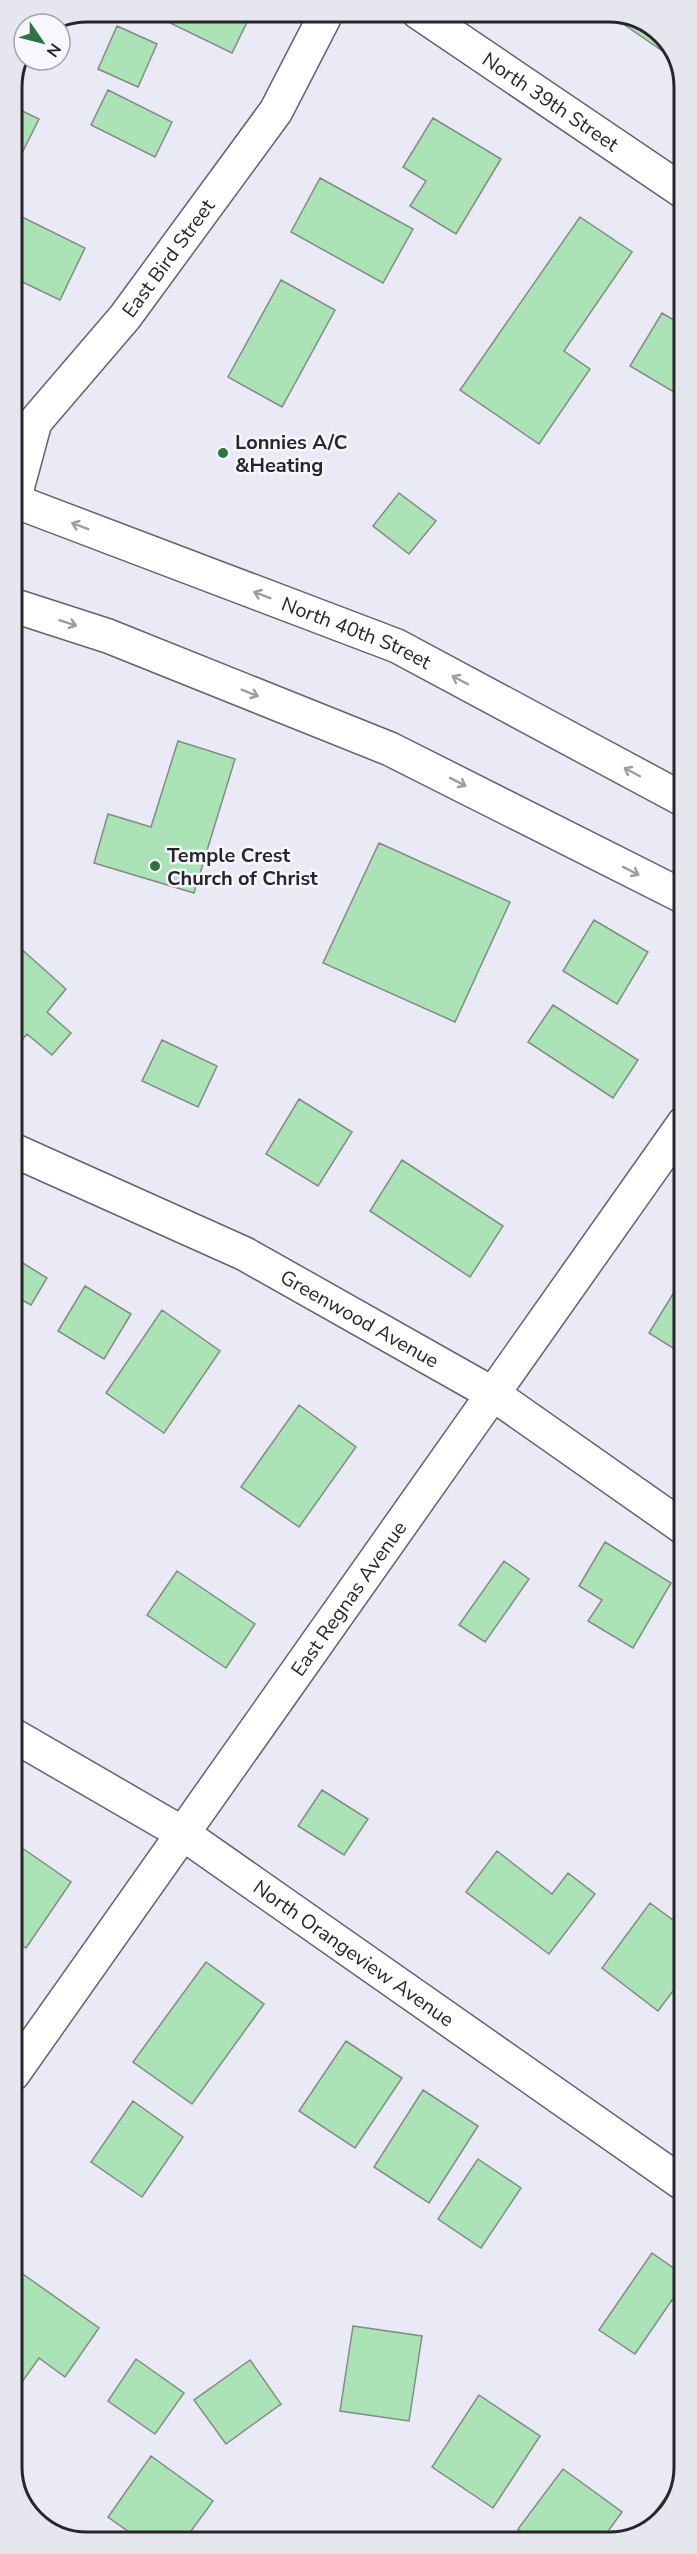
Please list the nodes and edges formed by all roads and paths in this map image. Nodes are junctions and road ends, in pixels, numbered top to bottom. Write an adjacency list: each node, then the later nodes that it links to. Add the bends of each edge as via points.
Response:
1 (322, 22): 4 (street, East Bird Street, via 276,111 125,317)
2 (433, 23): 3 (street, North 39th Street)
3 (675, 186)
4 (24, 415): 5 (street, East Bird Street)
5 (22, 430)
6 (22, 503): 8 (street, North 40th Street, one-way to 6, via 397,646)
7 (22, 608): 9 (street, one-way to 9, via 108,636 390,749)
8 (675, 795)
9 (675, 892)
10 (675, 1136): 12 (street, East Regnas Avenue)
11 (22, 1154): 12 (street, Greenwood Avenue, via 245,1254)
12 (493, 1394): 13 (street, Greenwood Avenue); 15 (street, East Regnas Avenue)
13 (675, 1522)
14 (22, 1740): 15 (street, North Orangeview Avenue)
15 (182, 1833): 16 (street, East Regnas Avenue); 17 (street, North Orangeview Avenue)
16 (22, 2061)
17 (675, 2178)

